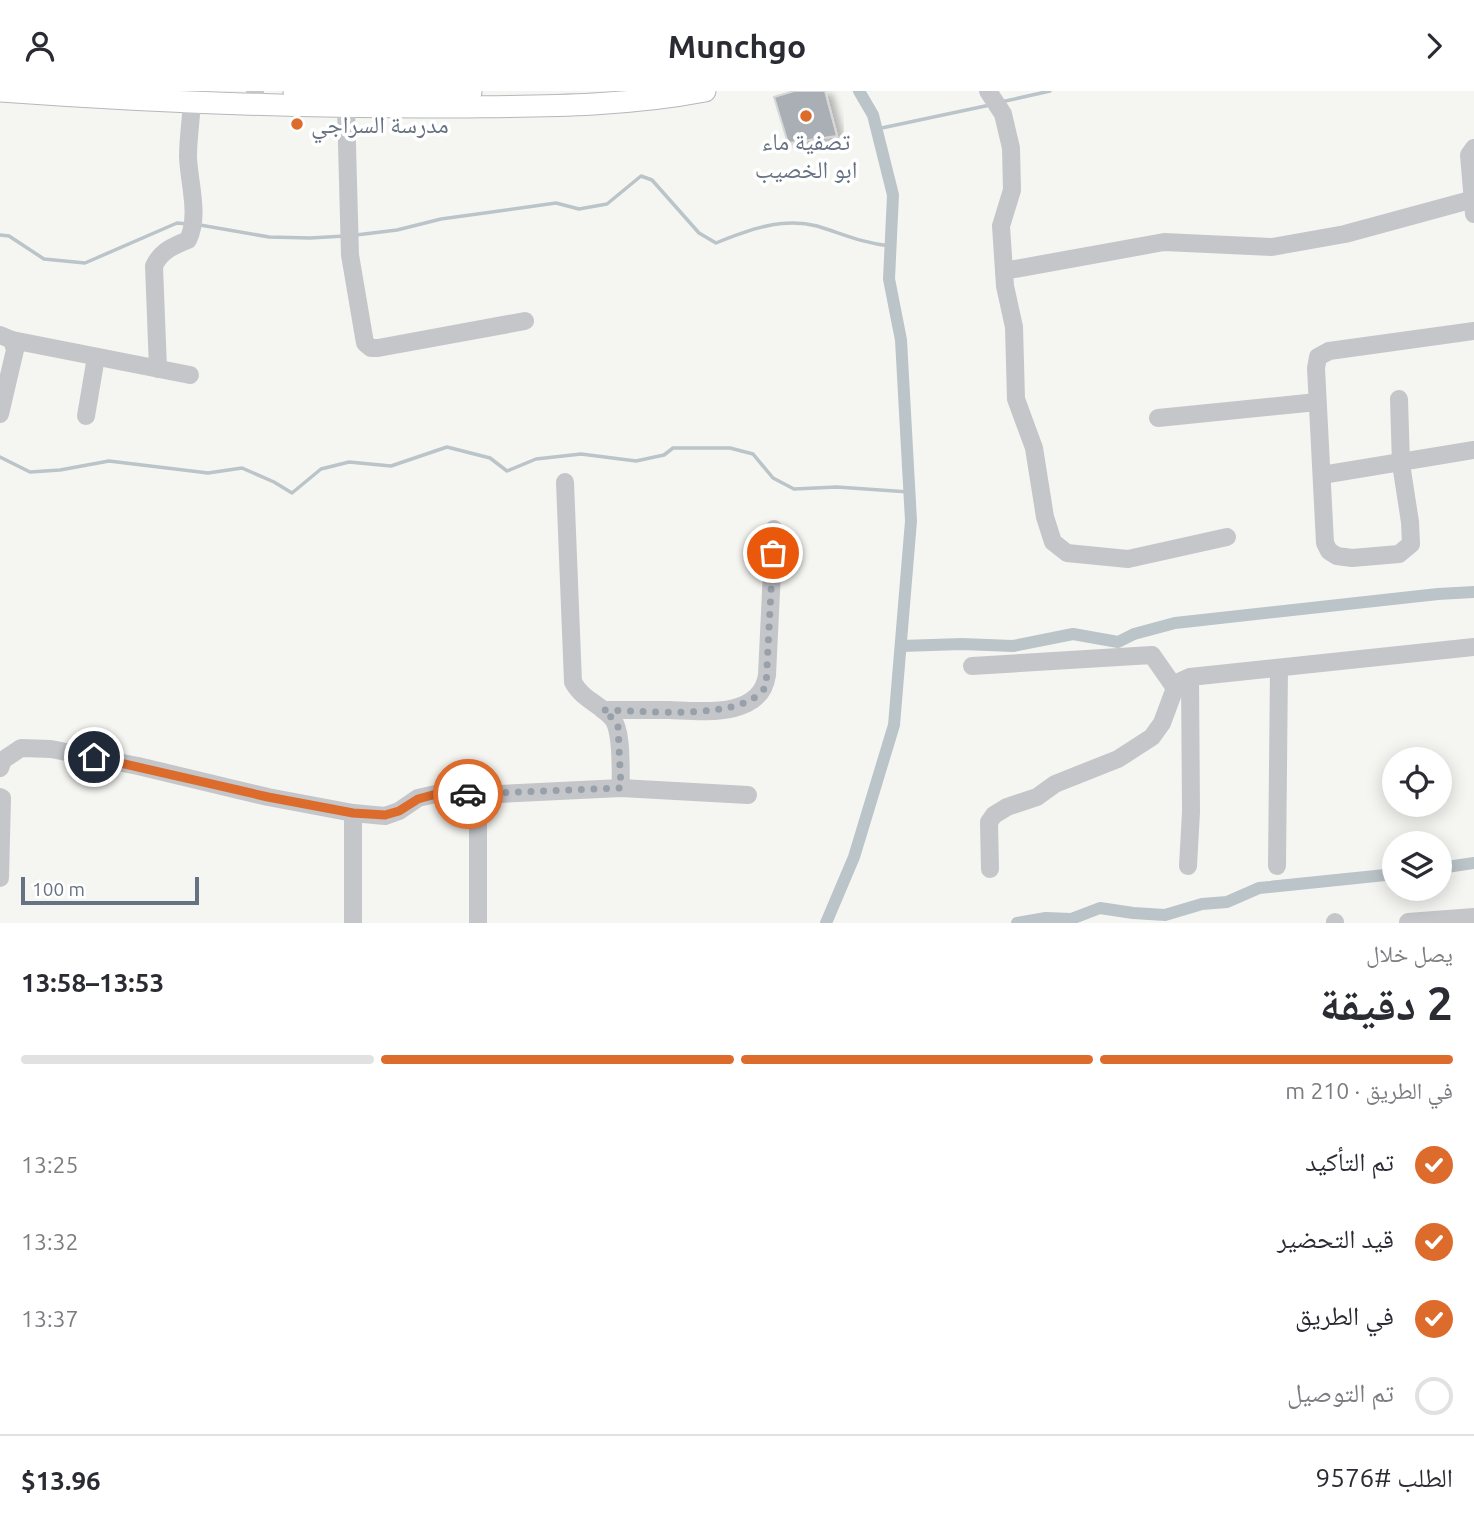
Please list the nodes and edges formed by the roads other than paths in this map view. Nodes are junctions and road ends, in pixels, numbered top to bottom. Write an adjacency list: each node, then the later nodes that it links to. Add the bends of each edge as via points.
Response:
1 (0, 91): 6 (main road)
2 (248, 91): 3 (main road)
3 (589, 91)
4 (705, 91): 8 (main road, via 603,104)
5 (989, 92): 11 (street, via 1003,114 1011,148 1012,190 1001,226)
6 (90, 94): 7 (main road)
7 (192, 101): 8 (main road); 16 (street, via 188,157 191,235 170,247 154,266)
8 (345, 108): 12 (street, via 350,255 363,340 371,348 382,348)
9 (1474, 148): 10 (street, via 1469,155)
10 (1474, 204): 11 (street, via 1272,247 1164,242)
11 (1004, 271): 28 (street, via 1014,327 1016,399 1034,448 1053,542 1067,553 1128,559)
12 (525, 321)
13 (1474, 331): 19 (street, via 1324,352 1316,362)
14 (6, 337): 15 (street); 20 (street, via 15,350)
15 (96, 358): 16 (street); 21 (street)
16 (158, 369): 17 (street)
17 (190, 375)
18 (1399, 399): 24 (street)
19 (1317, 402): 22 (street); 25 (street)
20 (0, 414)
21 (86, 416)
22 (1158, 418)
23 (1474, 450): 24 (street)
24 (1401, 464): 25 (street); 25 (street, via 1412,537 1406,551 1399,554 1352,558 1329,551)
25 (1322, 475)
26 (565, 482): 34 (street, via 573,682)
27 (774, 529): 34 (street, via 767,675 762,692 744,704 719,711)
28 (1227, 537)
29 (1474, 647): 31 (street)
30 (972, 666): 33 (street, via 1152,655)
31 (1279, 668): 32 (street); 42 (street)
32 (1190, 677): 33 (street); 41 (street)
33 (1175, 688): 43 (street, via 1152,737 1118,759 994,815 989,823)
34 (603, 710): 36 (street, via 618,727)
35 (0, 768): 40 (street, via 3,760 21,748 51,749)
36 (621, 788): 37 (street); 38 (street)
37 (478, 795): 40 (street, via 440,793 385,815); 48 (street)
38 (748, 795)
39 (0, 797): 44 (street)
40 (353, 813): 47 (street)
41 (1188, 866)
42 (1277, 866)
43 (990, 869)
44 (0, 879)
45 (1474, 917): 46 (street)
46 (1408, 922)
47 (353, 923)
48 (478, 923)

